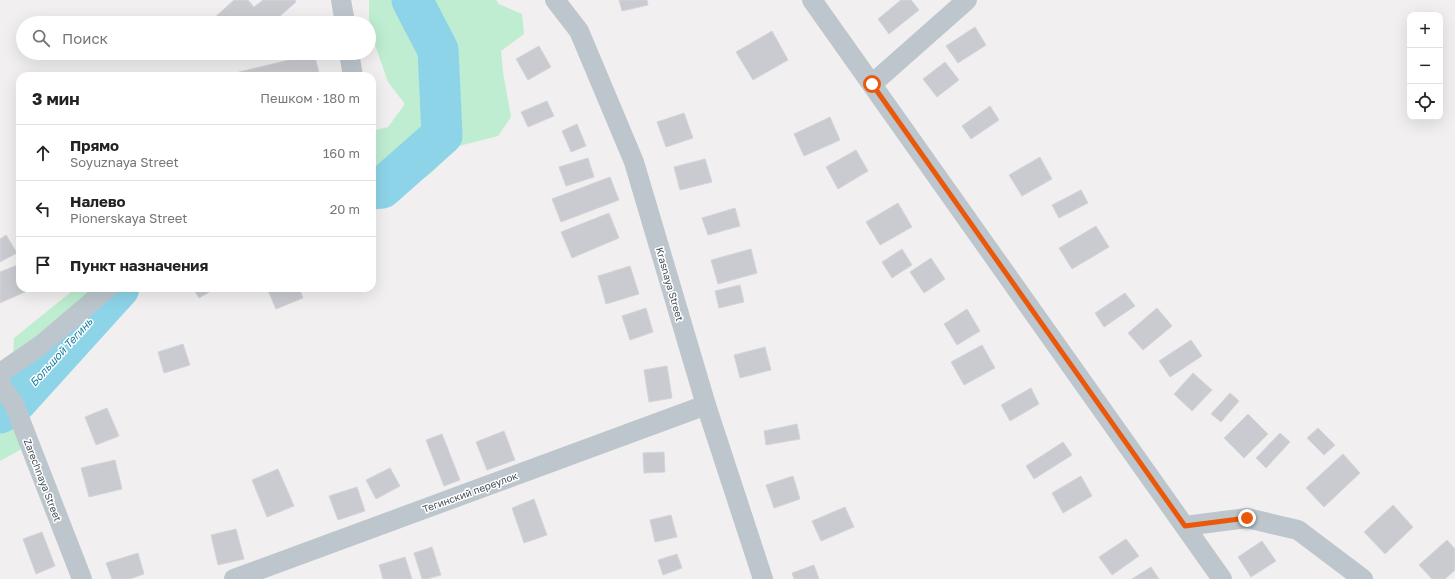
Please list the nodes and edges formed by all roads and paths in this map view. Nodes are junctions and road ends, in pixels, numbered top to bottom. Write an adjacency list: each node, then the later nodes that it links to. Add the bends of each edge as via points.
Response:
1 (341, 0): 5 (street)
2 (555, 0): 12 (street, Krasnaya Street, via 579,31 634,162)
3 (812, 0): 8 (street)
4 (967, 0): 8 (street)
5 (344, 16)
6 (350, 60): 7 (street)
7 (352, 72)
8 (872, 84): 13 (street)
9 (103, 292): 10 (street, via 41,345)
10 (0, 373)
11 (0, 384): 14 (street, Zarechnaya Street, via 14,404)
12 (706, 405): 15 (street, Тегинский переулок); 16 (street, Krasnaya Street)
13 (1185, 526): 17 (street); 18 (street, via 1247,518 1298,530)
14 (82, 579)
15 (234, 579)
16 (763, 579)
17 (1222, 579)
18 (1364, 579)

